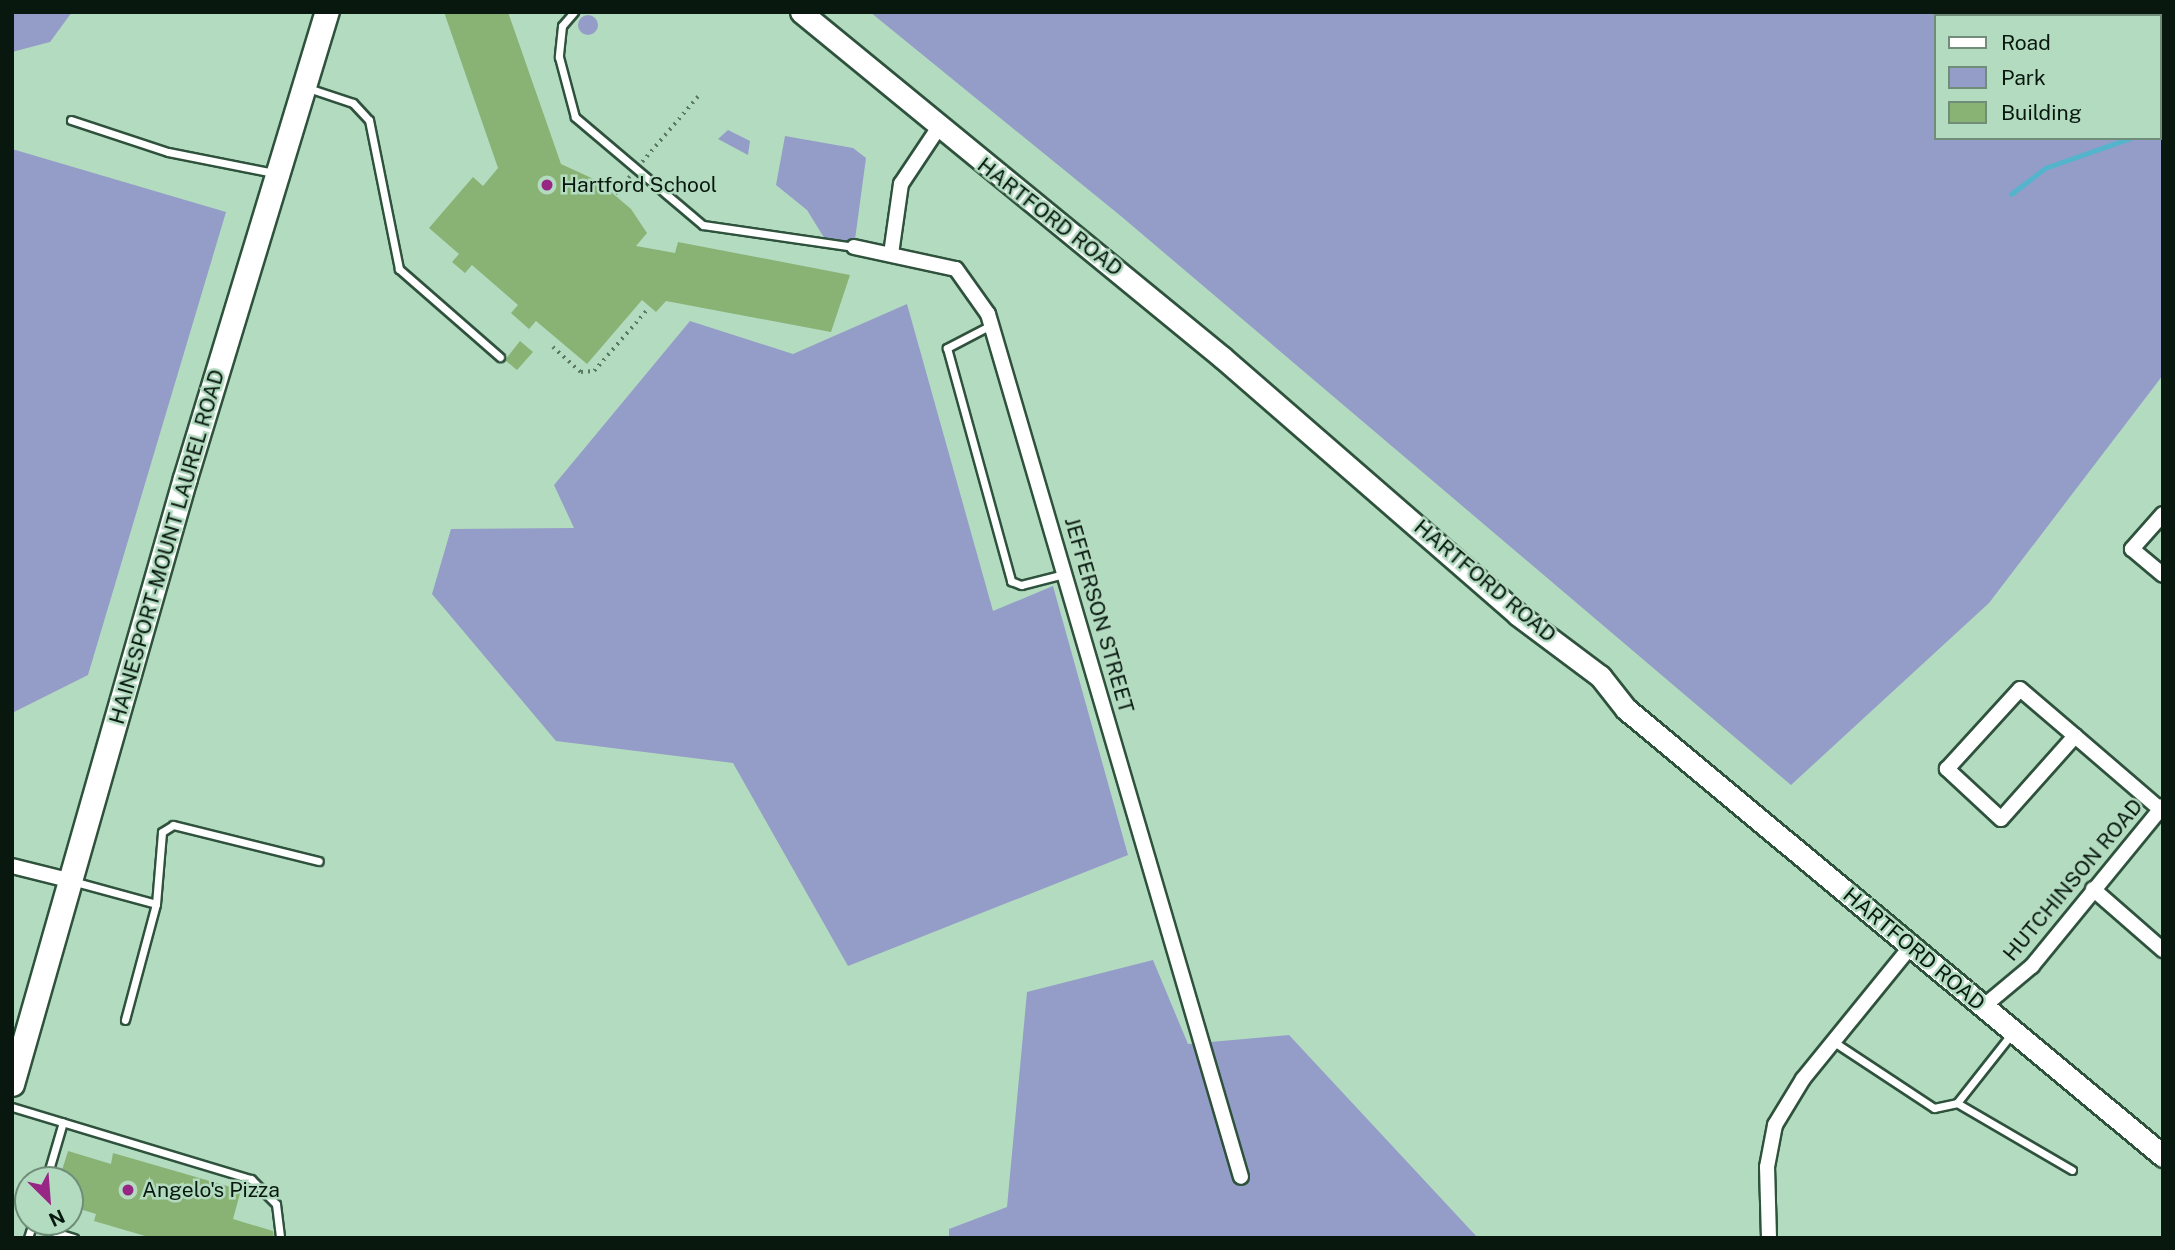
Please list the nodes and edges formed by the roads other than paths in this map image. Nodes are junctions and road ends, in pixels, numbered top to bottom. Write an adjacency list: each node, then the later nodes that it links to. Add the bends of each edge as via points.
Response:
1 (327, 12): 4 (main road, HAINESPORT-MOUNT LAUREL ROAD)
2 (574, 12): 8 (lane, via 559,41 569,103 575,117 636,169 703,225)
3 (800, 12): 6 (street, HARTFORD ROAD)
4 (304, 86): 7 (main road, HAINESPORT-MOUNT LAUREL ROAD); 11 (lane, via 363,112 396,264)
5 (71, 120): 7 (lane, via 168,152 211,156)
6 (937, 130): 9 (street, via 901,184); 22 (street, HARTFORD ROAD, via 1203,341)
7 (278, 174): 19 (main road, HAINESPORT-MOUNT LAUREL ROAD)
8 (854, 247): 9 (street, JEFFERSON STREET)
9 (891, 254): 10 (street, JEFFERSON STREET, via 956,269 980,298)
10 (991, 325): 13 (street, JEFFERSON STREET); 13 (lane, via 947,348 1011,581 1021,585)
11 (500, 358)
12 (2163, 514): 14 (street, via 2133,549)
13 (1064, 574): 35 (street, JEFFERSON STREET)
14 (2163, 575)
15 (2075, 736): 15 (street, via 2020,689 1947,769 2001,819); 16 (street)
16 (2161, 808): 20 (street, HUTCHINSON ROAD)
17 (319, 861): 21 (lane, via 173,825 162,832)
18 (12, 866): 19 (street)
19 (72, 881): 21 (lane); 28 (main road, HAINESPORT-MOUNT LAUREL ROAD)
20 (2093, 889): 23 (street); 24 (street, HUTCHINSON ROAD, via 2032,966)
21 (156, 904): 25 (lane)
22 (1910, 946): 24 (street, HARTFORD ROAD); 27 (street)
23 (2163, 950)
24 (1983, 1007): 26 (street, HARTFORD ROAD)
25 (125, 1020)
26 (2013, 1032): 29 (lane); 32 (street, HARTFORD ROAD)
27 (1834, 1042): 29 (lane, via 1934,1108); 37 (street, via 1775,1125 1767,1167)
28 (12, 1084)
29 (1957, 1103): 34 (lane)
30 (12, 1107): 31 (lane)
31 (63, 1122): 33 (lane); 36 (lane, via 251,1179 275,1204)
32 (2163, 1156)
33 (50, 1166)
34 (2072, 1170)
35 (1241, 1177)
36 (280, 1238)
37 (1769, 1238)

